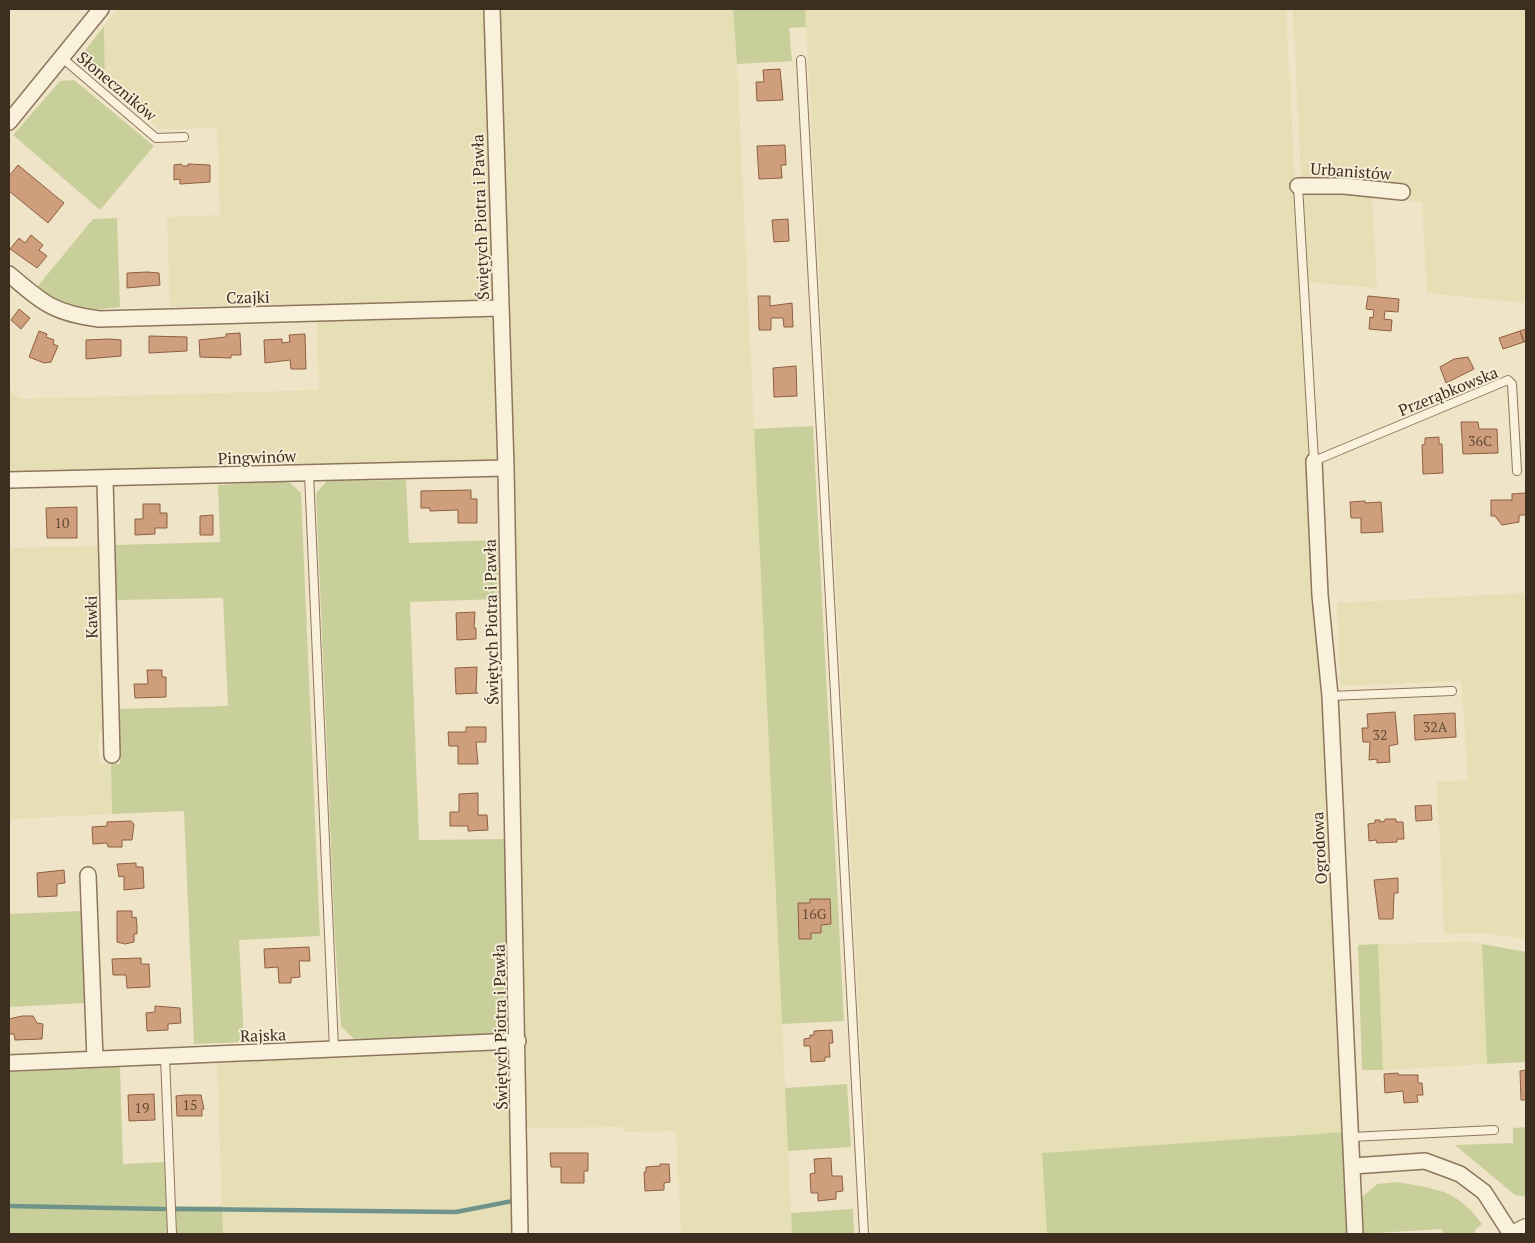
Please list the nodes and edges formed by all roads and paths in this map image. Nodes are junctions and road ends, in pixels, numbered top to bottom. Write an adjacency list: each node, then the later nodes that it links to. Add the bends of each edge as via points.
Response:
1 (101, 9): 3 (street)
2 (492, 9): 10 (street, Świętych Piotra i Pawła)
3 (61, 57): 5 (street); 6 (lane, Słoneczników, via 156,138)
4 (801, 60): 32 (lane)
5 (9, 122)
6 (184, 137)
7 (1298, 186): 8 (street, Urbanistów, via 1344,186); 11 (lane)
8 (1402, 192)
9 (9, 274): 10 (street, Czajki, via 44,304 70,315 99,318)
10 (500, 308): 12 (street, Świętych Piotra i Pawła)
11 (1314, 461): 13 (lane, Przerąbkowska, via 1508,380 1512,384); 18 (street, Ogrodowa, via 1320,595)
12 (506, 468): 14 (street, Pingwinów); 21 (street, Świętych Piotra i Pawła)
13 (1517, 470)
14 (309, 473): 15 (street, Pingwinów); 22 (lane)
15 (105, 479): 16 (street, Pingwinów); 19 (street, Kawki)
16 (9, 480)
17 (1452, 691): 18 (lane)
18 (1330, 696): 27 (street, Ogrodowa)
19 (112, 755)
20 (88, 875): 24 (street)
21 (518, 1041): 22 (street, Rajska); 31 (street, Świętych Piotra i Pawła)
22 (334, 1049): 23 (street, Rajska)
23 (165, 1056): 24 (street, Rajska); 30 (lane)
24 (95, 1059): 25 (street, Rajska)
25 (9, 1063)
26 (1494, 1130): 27 (lane)
27 (1351, 1137): 28 (street, Ogrodowa)
28 (1353, 1166): 33 (street, Ogrodowa); 34 (street, via 1425,1161 1460,1174 1484,1192)
29 (1526, 1228): 34 (street)
30 (172, 1234)
31 (520, 1234)
32 (864, 1234)
33 (1355, 1234)
34 (1513, 1234)

